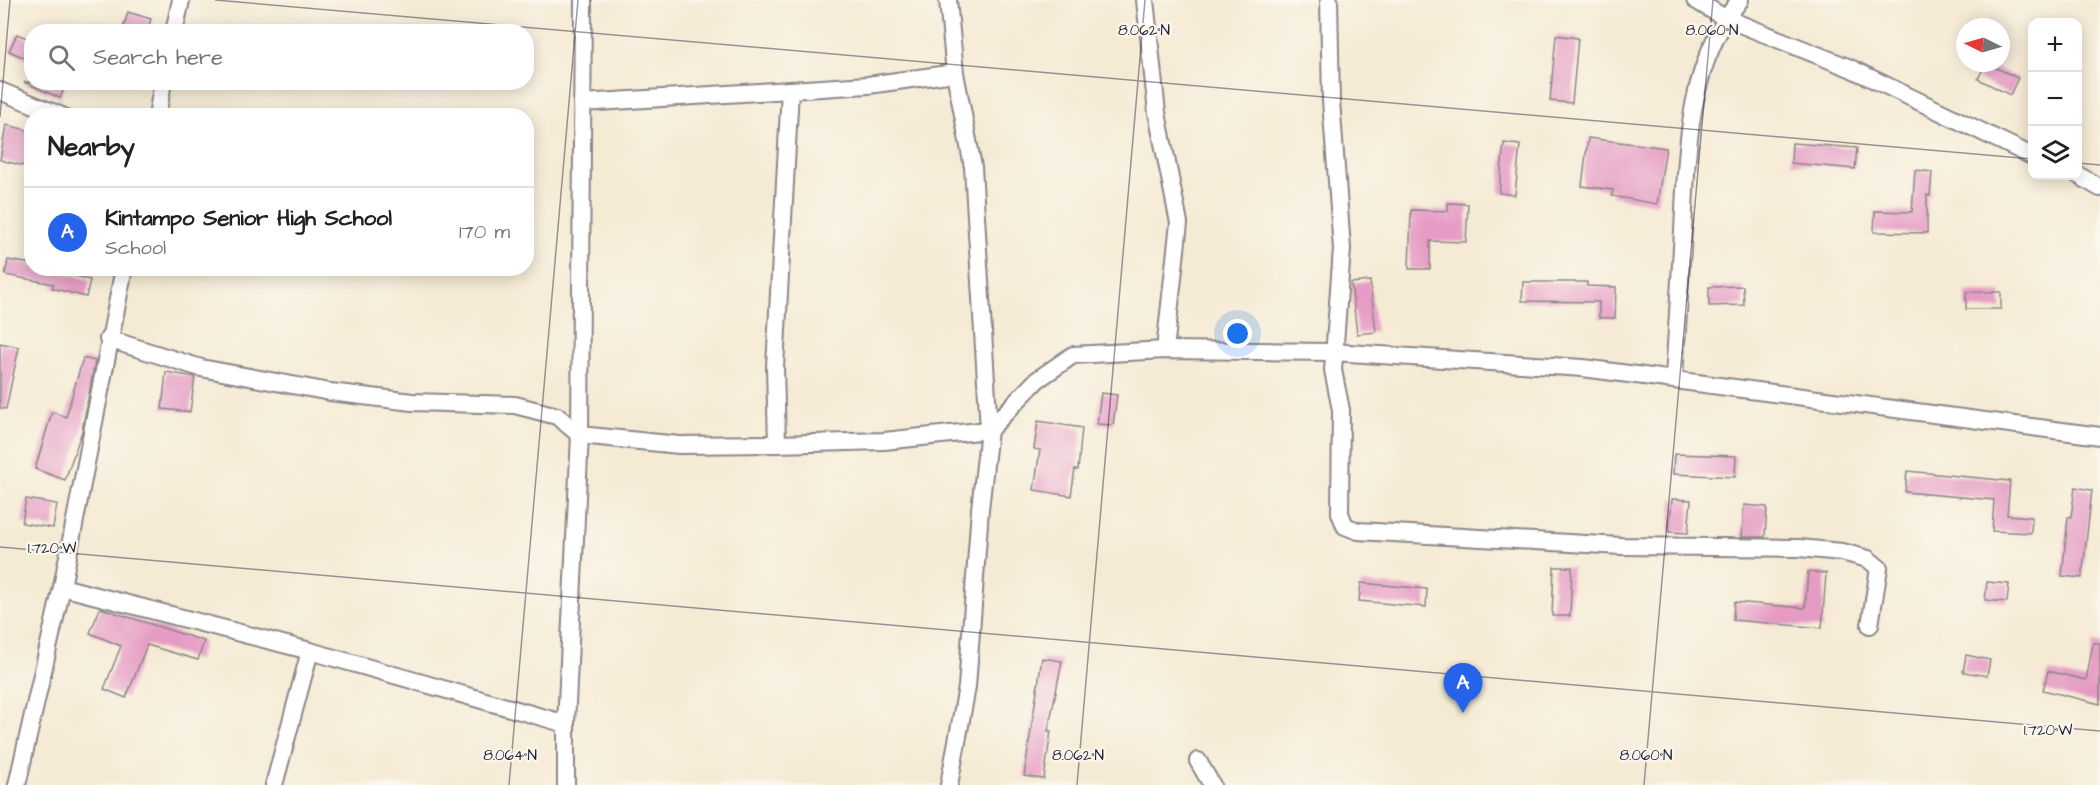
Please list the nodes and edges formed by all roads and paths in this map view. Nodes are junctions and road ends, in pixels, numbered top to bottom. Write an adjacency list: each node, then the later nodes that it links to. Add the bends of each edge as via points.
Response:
1 (181, 0): 9 (street)
2 (583, 0): 14 (street)
3 (948, 0): 10 (street)
4 (1145, 0): 22 (street, via 1157,113 1179,223)
5 (1329, 0): 23 (street, via 1330,100 1342,249)
6 (1695, 0): 8 (street)
7 (1740, 0): 8 (street)
8 (1725, 18): 17 (street, via 1850,68); 24 (street, via 1705,62 1692,113)
9 (176, 24)
10 (955, 73): 12 (street, via 868,85); 25 (street, via 973,167)
11 (162, 90): 16 (street)
12 (790, 90): 14 (street); 28 (street, via 775,367)
13 (0, 91): 15 (street)
14 (582, 103): 26 (street)
15 (42, 108)
16 (159, 108)
17 (2028, 154)
18 (2082, 177): 19 (street)
19 (2100, 188)
20 (122, 276): 21 (street)
21 (108, 339): 26 (street, via 201,368 330,392 412,402 515,405 557,416); 29 (street)
22 (1164, 350): 23 (street); 25 (street, via 1073,355 1037,380)
23 (1334, 352): 24 (street); 30 (street, via 1335,387 1341,410 1340,513 1345,526 1358,531 1520,541 1842,552 1868,559 1879,568)
24 (1674, 378): 27 (street)
25 (989, 430): 28 (street, via 884,441); 37 (street, via 967,687)
26 (580, 435): 28 (street, via 679,445); 32 (street)
27 (2100, 436)
28 (777, 444)
29 (63, 587): 31 (street); 34 (street)
30 (1870, 625)
31 (310, 651): 32 (street); 35 (street)
32 (566, 724): 36 (street)
33 (1198, 761): 38 (street)
34 (17, 785)
35 (274, 785)
36 (566, 785)
37 (949, 785)
38 (1212, 785)

